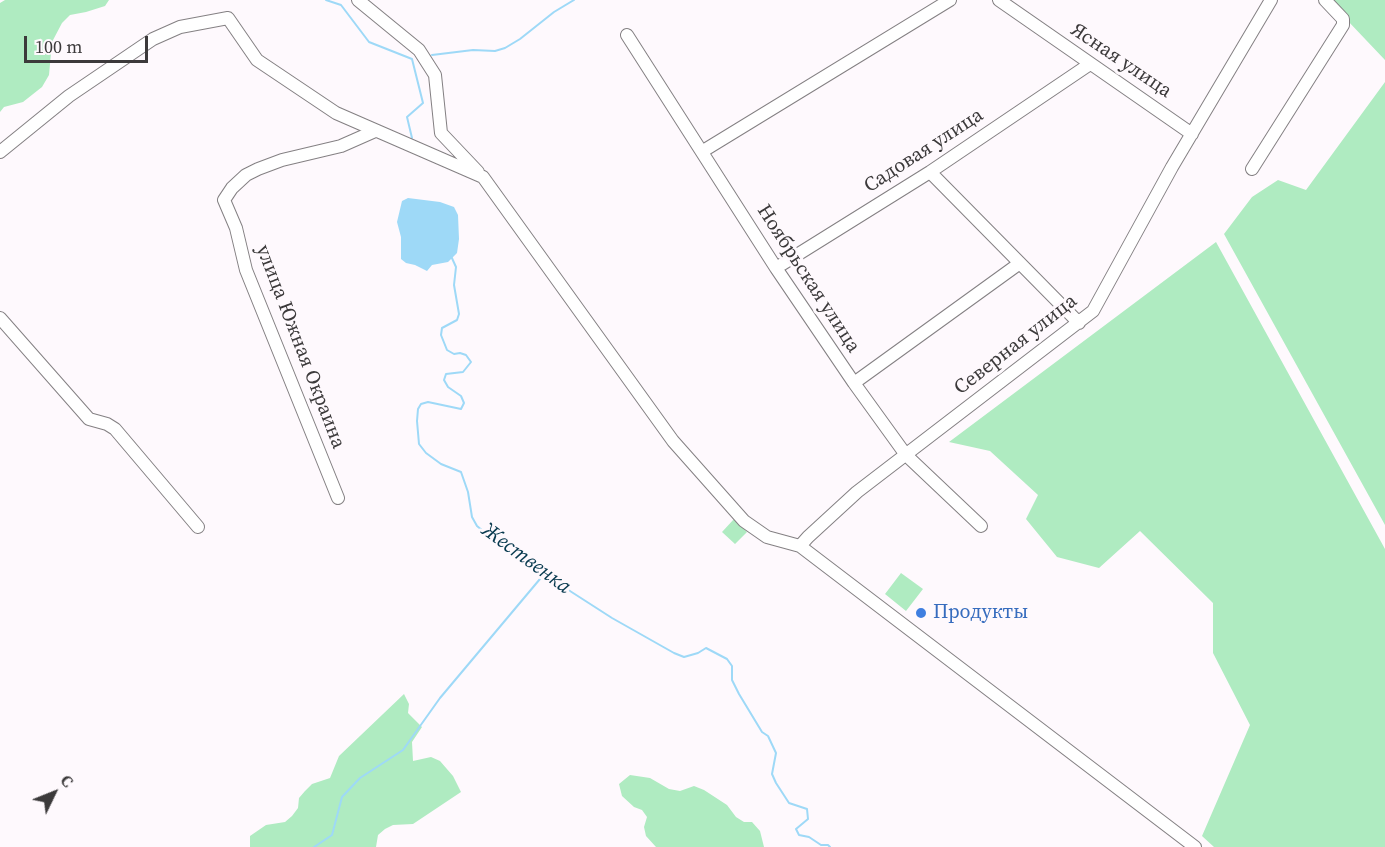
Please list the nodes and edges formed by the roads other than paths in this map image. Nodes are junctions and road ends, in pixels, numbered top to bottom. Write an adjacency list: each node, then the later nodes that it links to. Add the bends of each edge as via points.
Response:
1 (358, 0): 14 (street, via 419,50 435,75 441,133)
2 (950, 0): 10 (street)
3 (999, 0): 7 (street, Ясная улица)
4 (1271, 0): 9 (street, Северная улица)
5 (1325, 0): 12 (street, via 1343,19 1343,25)
6 (627, 34): 10 (street, Ноябрьская улица)
7 (1090, 64): 9 (street, Ясная улица); 13 (street, Садовая улица)
8 (375, 131): 11 (street, via 336,113 257,60 228,18 180,27 153,39 69,96); 14 (street); 21 (street, улица Южная Окраина, via 341,146 258,169 246,175 224,200 236,228 246,270)
9 (1192, 134): 18 (street, Северная улица, via 1093,311)
10 (703, 151): 16 (street, Ноябрьская улица)
11 (0, 152)
12 (1252, 169)
13 (930, 172): 15 (street); 16 (street, Садовая улица)
14 (483, 177): 24 (street, via 673,441 744,521 767,537)
15 (1020, 263): 18 (street); 19 (street)
16 (776, 268): 19 (street, Ноябрьская улица)
17 (0, 318): 23 (street, via 89,419 115,429)
18 (1078, 323): 20 (street, Северная улица)
19 (854, 383): 20 (street, Ноябрьская улица)
20 (906, 455): 22 (street, Ноябрьская улица); 24 (street, Северная улица, via 857,492)
21 (338, 498)
22 (981, 526)
23 (198, 527)
24 (800, 546): 25 (street)
25 (1195, 847)

